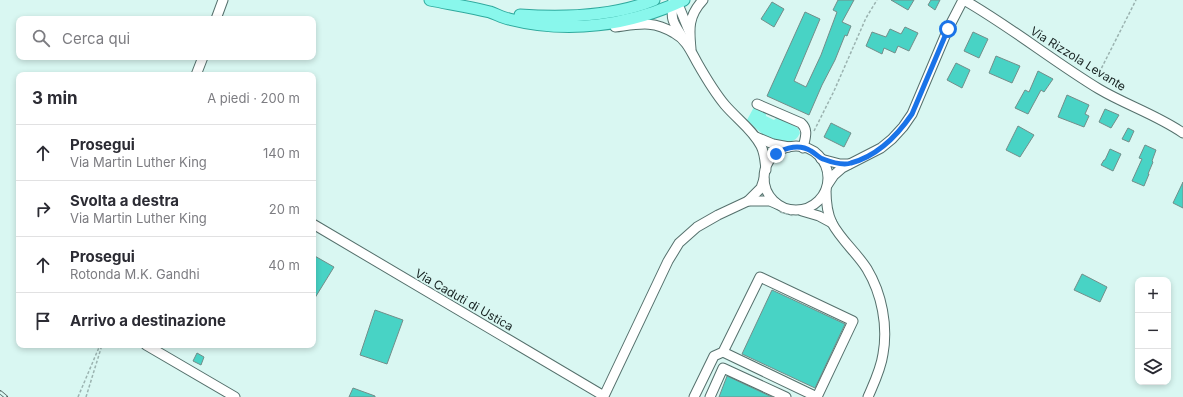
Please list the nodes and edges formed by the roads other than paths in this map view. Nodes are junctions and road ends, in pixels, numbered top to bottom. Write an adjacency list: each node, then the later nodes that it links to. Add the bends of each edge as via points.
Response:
1 (223, 0): 8 (street)
2 (430, 0): 7 (main road)
3 (654, 0): 7 (main road, via 617,11 578,16)
4 (703, 0): 10 (street, via 691,20)
5 (963, 0): 16 (street, Via Rizzola Levante, via 979,8 1093,85); 21 (street, via 908,120 881,148)
6 (677, 2): 9 (main road, via 643,17 606,25); 10 (street); 11 (street, via 671,13)
7 (491, 12): 9 (main road, via 508,19)
8 (217, 16)
9 (551, 25): 11 (street, via 560,30 571,31 653,24 676,34)
10 (689, 33): 12 (street)
11 (685, 42): 12 (street)
12 (691, 49): 17 (street, via 725,105)
13 (202, 60): 14 (street)
14 (197, 72)
15 (757, 104): 19 (street, via 801,123 806,131)
16 (1183, 133)
17 (755, 136): 18 (street); 22 (street, via 764,154)
18 (789, 148): 19 (street); 22 (street, via 776,154 769,162)
19 (803, 148): 20 (street)
20 (821, 159): 21 (street); 23 (street, via 827,170)
21 (850, 164): 23 (street, via 834,175)
22 (765, 174): 24 (street, Via Caduti di Ustica, via 761,188); 25 (street, via 766,188)
23 (827, 187): 26 (street, via 817,202); 27 (street, via 827,208)
24 (748, 201): 25 (street, Via Caduti di Ustica, via 770,201); 33 (street, Via Caduti di Ustica, via 713,218 679,243 668,261)
25 (776, 207): 26 (street)
26 (796, 213): 27 (street, via 806,211)
27 (832, 223): 39 (street, via 867,269 877,290 883,312 883,355)
28 (316, 226): 33 (street, Via Caduti di Ustica)
29 (151, 348): 34 (street)
30 (723, 352): 31 (street, via 714,356); 38 (street); 38 (street, via 760,277 853,321)
31 (708, 370): 32 (street); 35 (street)
32 (720, 376): 36 (street); 37 (street, via 723,368)
33 (605, 396)
34 (235, 397)
35 (694, 397)
36 (710, 397)
37 (786, 397)
38 (817, 397)
39 (868, 397)

